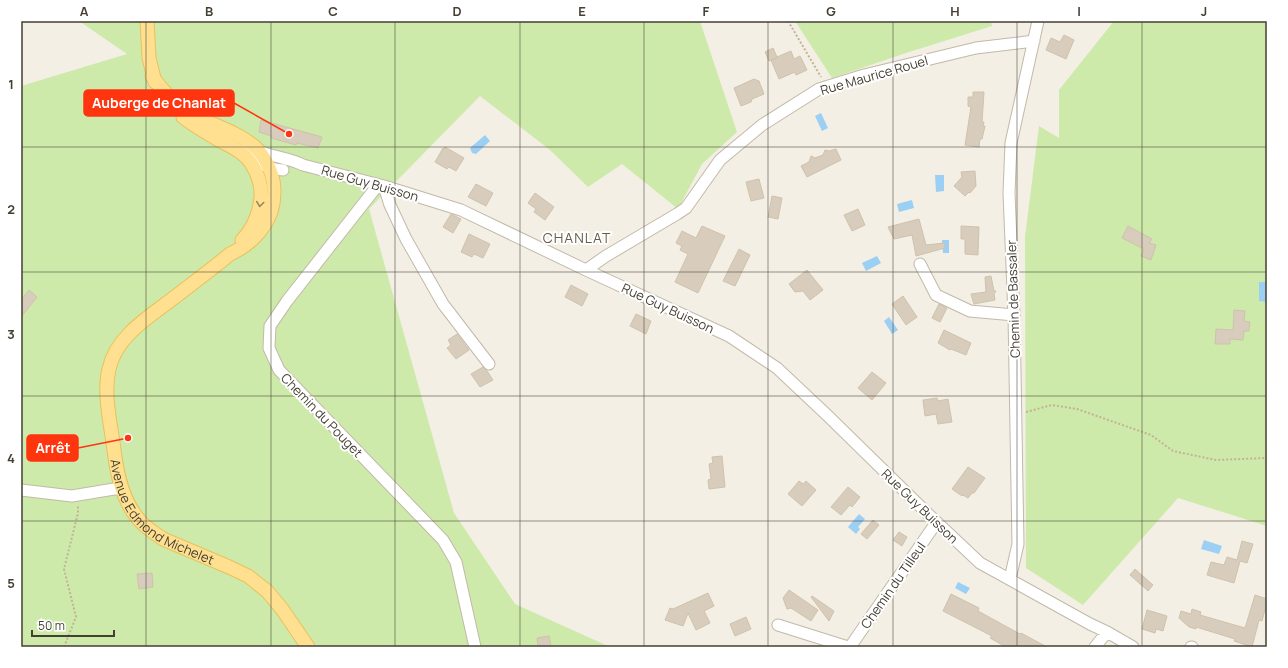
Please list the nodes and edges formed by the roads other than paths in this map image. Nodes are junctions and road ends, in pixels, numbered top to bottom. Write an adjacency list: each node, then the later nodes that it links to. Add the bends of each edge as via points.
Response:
1 (147, 21): 4 (main road)
2 (1038, 21): 3 (street, Chemin de Bassaler)
3 (1034, 41): 14 (street, Rue Maurice Rouel, via 976,48 864,75 819,89 762,125 720,160 686,208); 15 (street, Chemin de Bassaler, via 1012,144 1010,193)
4 (152, 76): 5 (main road, via 166,104); 6 (main road, Avenue Edmond Michelet, via 179,106 239,137 258,150)
5 (196, 126): 6 (street, via 239,144 260,163); 9 (main road, via 243,154 251,163)
6 (269, 163): 7 (street, Rue Guy Buisson, via 293,160); 8 (street); 9 (street, via 261,169); 11 (main road, Avenue Edmond Michelet)
7 (303, 165): 8 (street); 10 (street, Rue Guy Buisson)
8 (283, 170): 11 (street, via 277,178)
9 (259, 180): 12 (main road, one-way to 12, via 261,192 257,217 249,232)
10 (381, 185): 14 (street, Rue Guy Buisson, via 461,210); 16 (street, via 406,239 443,304); 24 (street, Chemin du Pouget, via 287,301 270,326 269,348 279,370 443,540 456,562)
11 (274, 190): 12 (main road, Avenue Edmond Michelet, via 268,220 239,251)
12 (230, 254): 17 (main road, Avenue Edmond Michelet, via 138,326 114,354 108,369 106,385 116,468)
13 (920, 264): 15 (street, via 936,295 970,311)
14 (586, 270): 19 (street, Rue Guy Buisson, via 729,336 777,368)
15 (1014, 314): 20 (street, Chemin de Bassaler, via 1018,544)
16 (489, 364)
17 (122, 489): 18 (street, via 72,496); 23 (main road, Avenue Edmond Michelet, via 134,514 163,540 248,576 267,591)
18 (21, 490)
19 (936, 522): 20 (street, Rue Guy Buisson, via 980,563); 25 (street, Chemin du Tilleul)
20 (1010, 579): 22 (street, Rue Guy Buisson)
21 (778, 625): 25 (street, Chemin du Tilleul)
22 (1107, 632): 26 (street); 27 (street, Rue Guy Buisson)
23 (308, 647)
24 (474, 647)
25 (849, 647)
26 (1095, 647)
27 (1134, 647)

